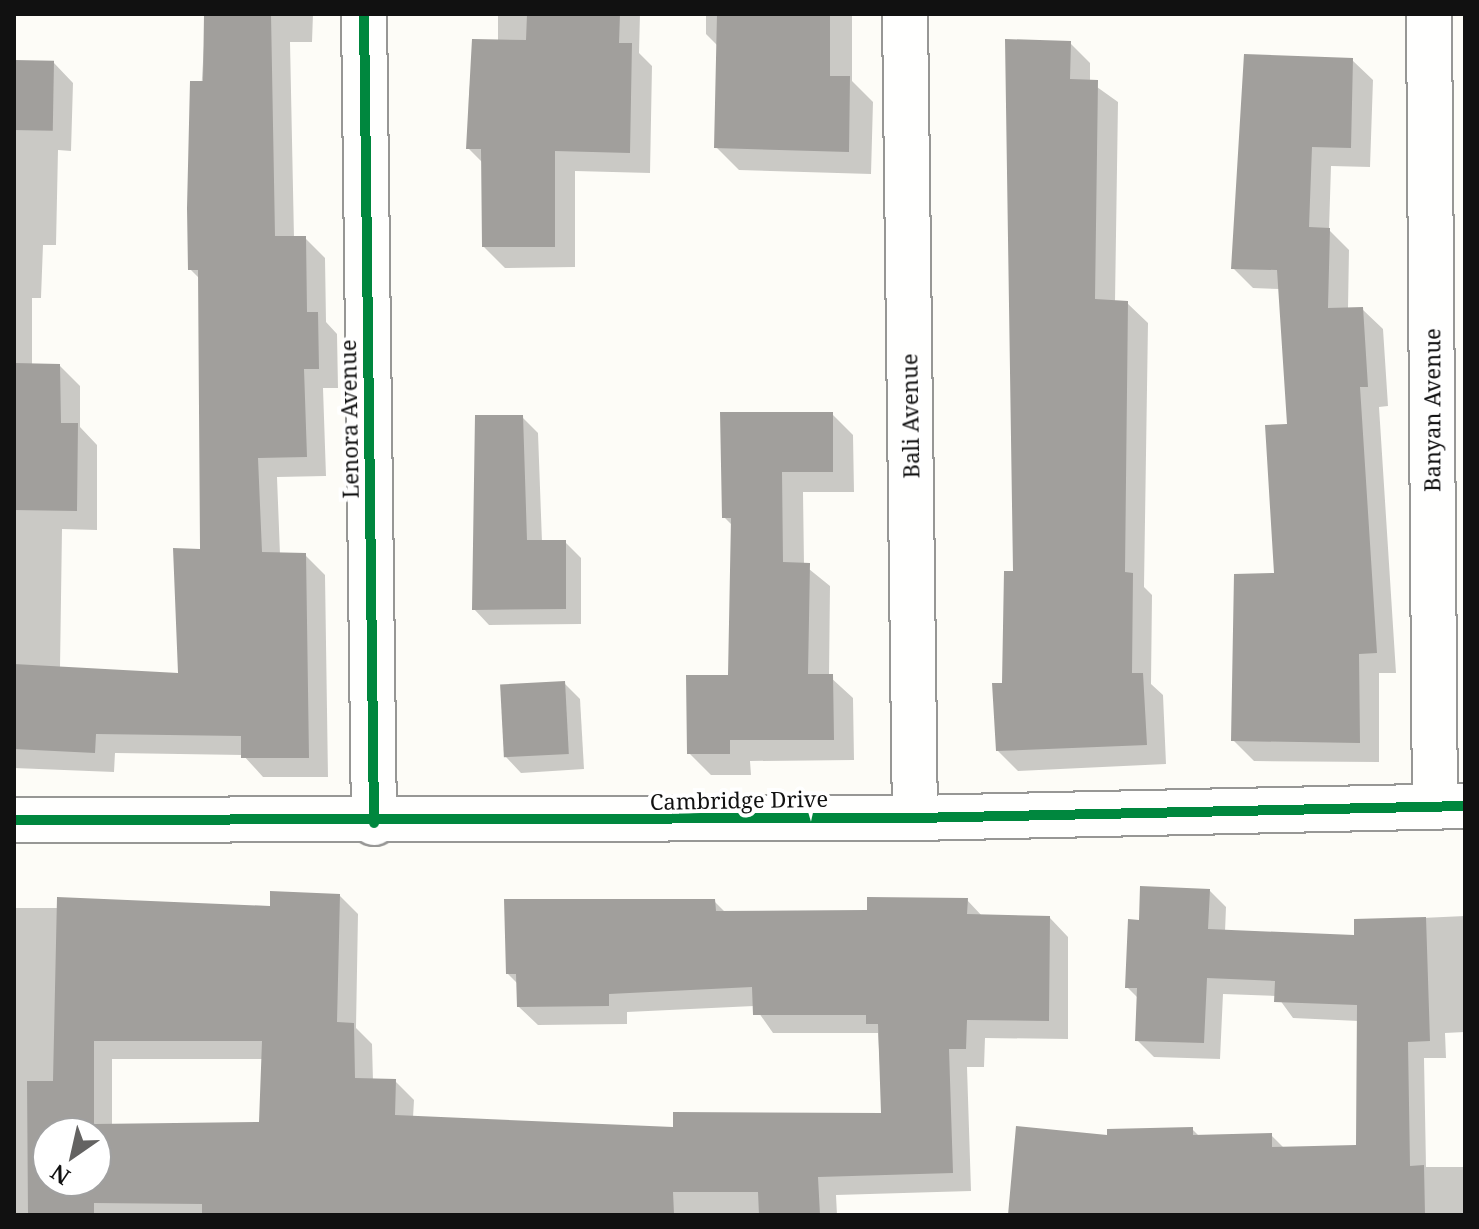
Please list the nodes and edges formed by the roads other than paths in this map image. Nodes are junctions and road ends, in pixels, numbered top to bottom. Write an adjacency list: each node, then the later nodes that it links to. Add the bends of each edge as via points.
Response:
1 (364, 14): 7 (street, Lenora Avenue)
2 (905, 14): 5 (street, Bali Avenue)
3 (1429, 14): 4 (street, Banyan Avenue)
4 (1450, 806): 5 (street, Cambridge Drive)
5 (915, 818): 7 (street, Cambridge Drive)
6 (14, 820): 7 (street, Cambridge Drive)
7 (374, 823)

